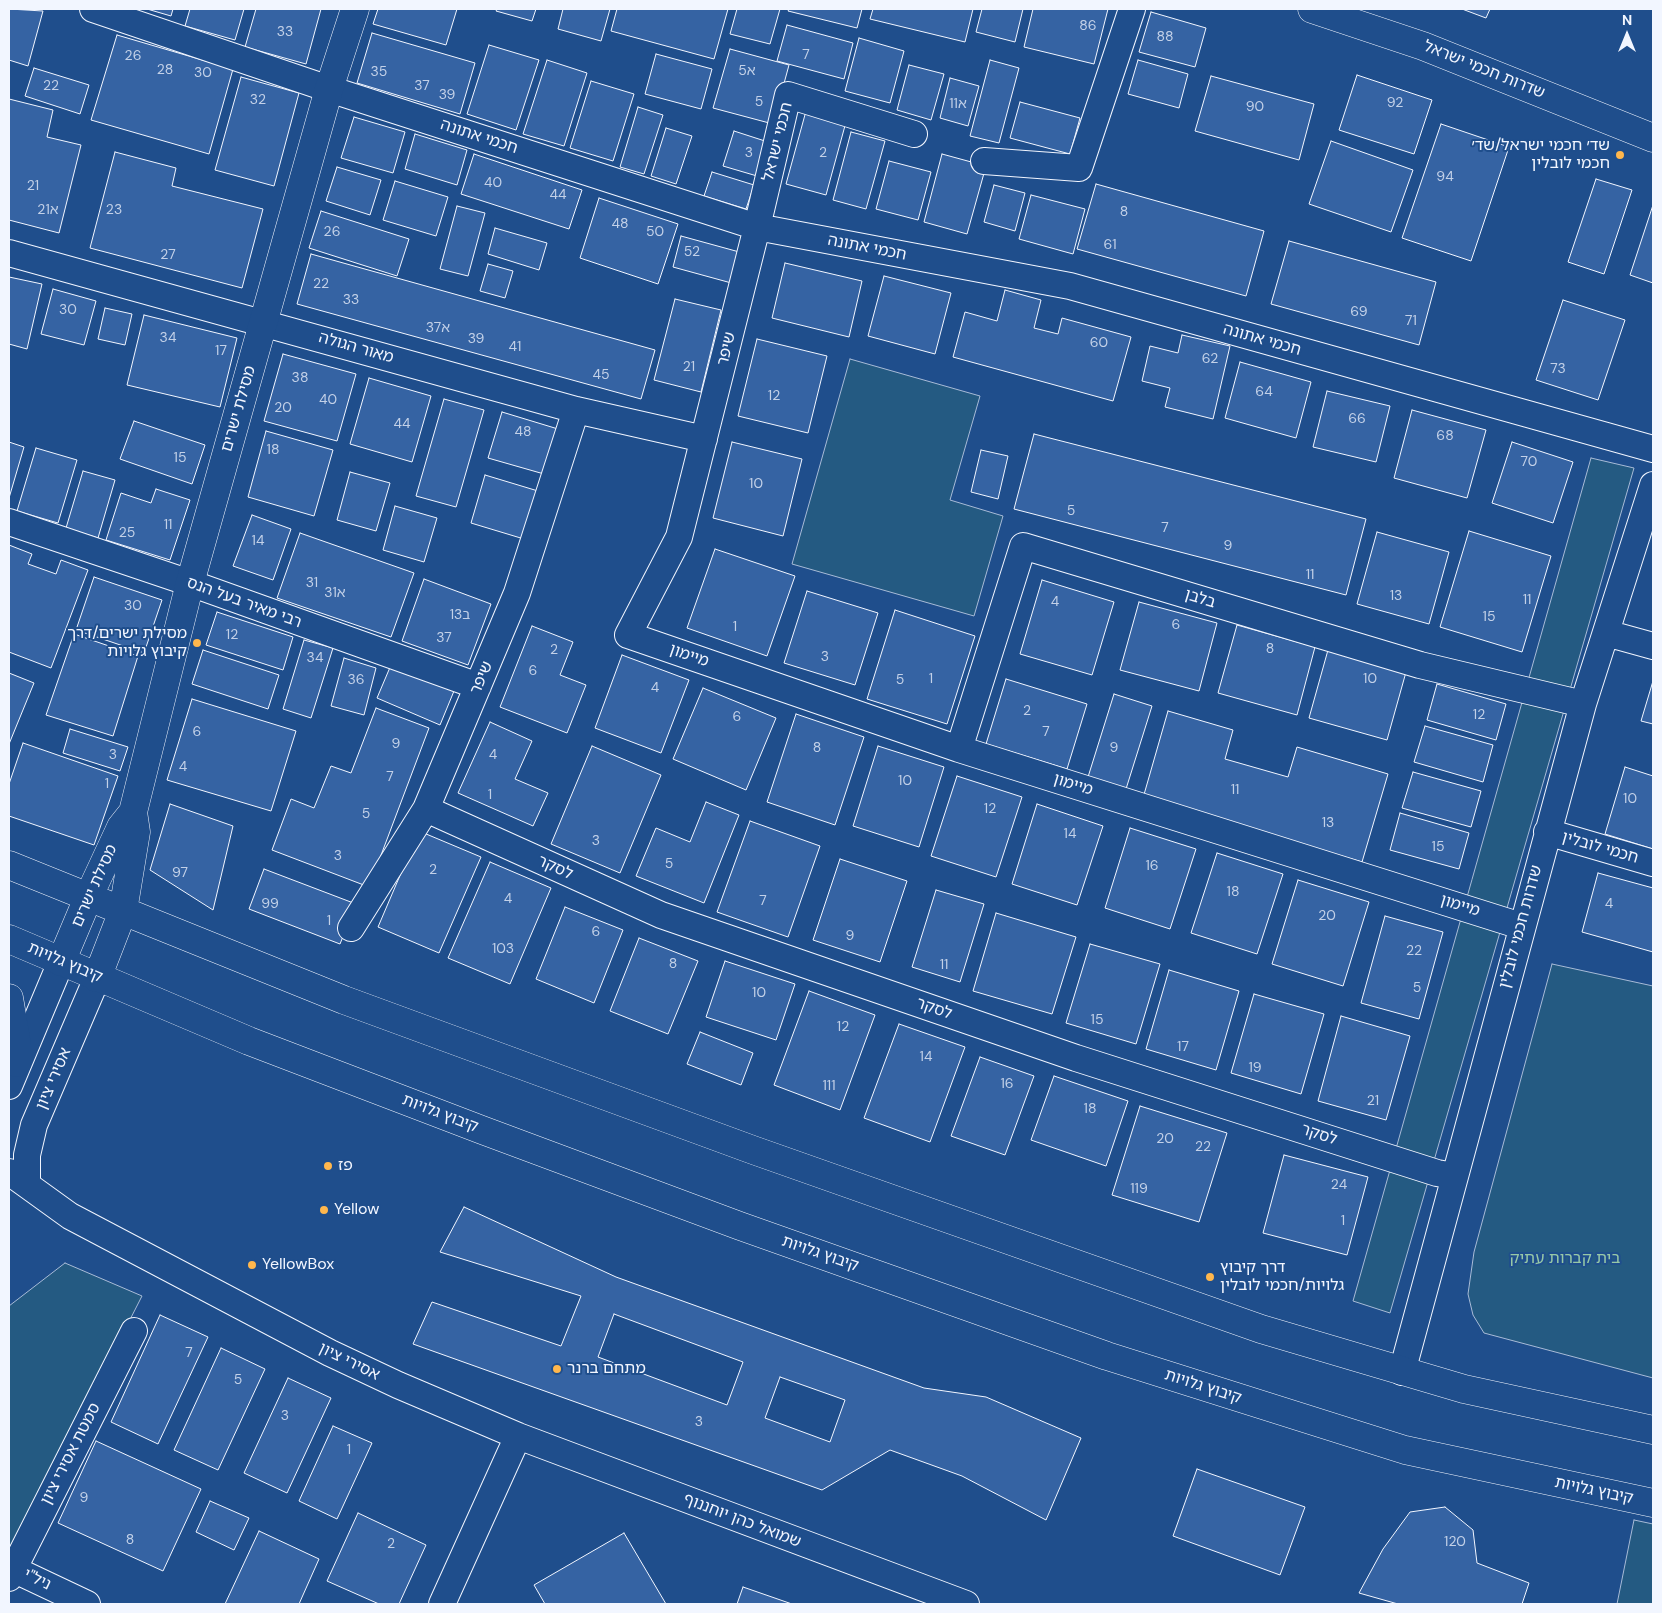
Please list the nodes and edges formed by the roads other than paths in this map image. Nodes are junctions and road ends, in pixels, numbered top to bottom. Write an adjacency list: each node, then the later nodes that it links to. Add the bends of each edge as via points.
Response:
1 (93, 9): 5 (street, חכמי אתונה)
2 (355, 9): 5 (main road, מסילת ישרים)
3 (1132, 9): 8 (street, via 1079,168)
4 (1312, 9): 7 (main road, שדרות חכמי ישראל, via 1423,46)
5 (329, 89): 9 (street, חכמי אתונה); 11 (main road, מסילת ישרים)
6 (914, 134): 9 (street, חכמי ישראל, via 788,95)
7 (1653, 138)
8 (984, 161)
9 (757, 227): 13 (street, שיפר); 14 (street, חכמי אתונה, via 1070,286)
10 (9, 253): 11 (street, מאור הגולה)
11 (264, 322): 12 (street, מאור הגולה); 17 (main road, מסילת ישרים)
12 (576, 410): 13 (street, מאור הגולה); 21 (street, שיפר, via 518,593)
13 (704, 439): 19 (street, שיפר, via 679,537)
14 (1653, 449)
15 (1653, 485): 18 (street, שדרות חכמי לובלין)
16 (9, 522): 17 (street, רבי מאיר בעל הנס)
17 (190, 583): 21 (street, רבי מאיר בעל הנס); 25 (main road, מסילת ישרים)
18 (1606, 633): 20 (street); 22 (street, שדרות חכמי לובלין)
19 (628, 635): 23 (street, מיימון)
20 (1653, 646)
21 (478, 686): 24 (street, שיפר)
22 (1583, 704): 23 (street, בלבן, via 1420,665 1023,546); 26 (street, שדרות חכמי לובלין)
23 (959, 749): 31 (street, מיימון)
24 (426, 810): 32 (street, שיפר); 38 (street, לסקר, via 661,915 1076,1058)
25 (133, 812): 29 (main road, מסילת ישרים, via 121,828); 30 (main road, מסילת ישרים, via 136,832)
26 (1547, 832): 27 (street, חכמי לובלין); 31 (street, שדרות חכמי לובלין)
27 (1653, 863)
28 (9, 865): 29 (main road)
29 (88, 898): 30 (main road); 34 (main road, מסילת ישרים)
30 (123, 911): 35 (main road, מסילת ישרים); 41 (main road, via 344,1000 753,1150 1261,1329)
31 (1521, 926): 38 (street, שדרות חכמי לובלין)
32 (351, 928)
33 (9, 939): 34 (main road, קיבוץ גלויות)
34 (61, 962): 35 (main road, קיבוץ גלויות); 37 (street)
35 (97, 978): 39 (street, אסירי ציון, via 34,1125); 44 (main road, קיבוץ גלויות, via 249,1041 482,1130 740,1226 1107,1356 1404,1450)
36 (9, 998): 37 (main road, via 18,1044)
37 (13, 1075)
38 (1454, 1176): 41 (street, שדרות חכמי לובלין)
39 (18, 1178): 43 (street, אסירי ציון, via 70,1216 330,1353)
40 (134, 1331): 45 (street, סמטת אסירי ציון)
41 (1402, 1372): 42 (main road, via 1479,1393)
42 (1653, 1430)
43 (518, 1436): 47 (street); 48 (street, שמואל כהן יוחננוף)
44 (1653, 1503)
45 (11, 1573): 46 (street, ניל"י)
46 (87, 1604)
47 (442, 1604)
48 (966, 1604)

